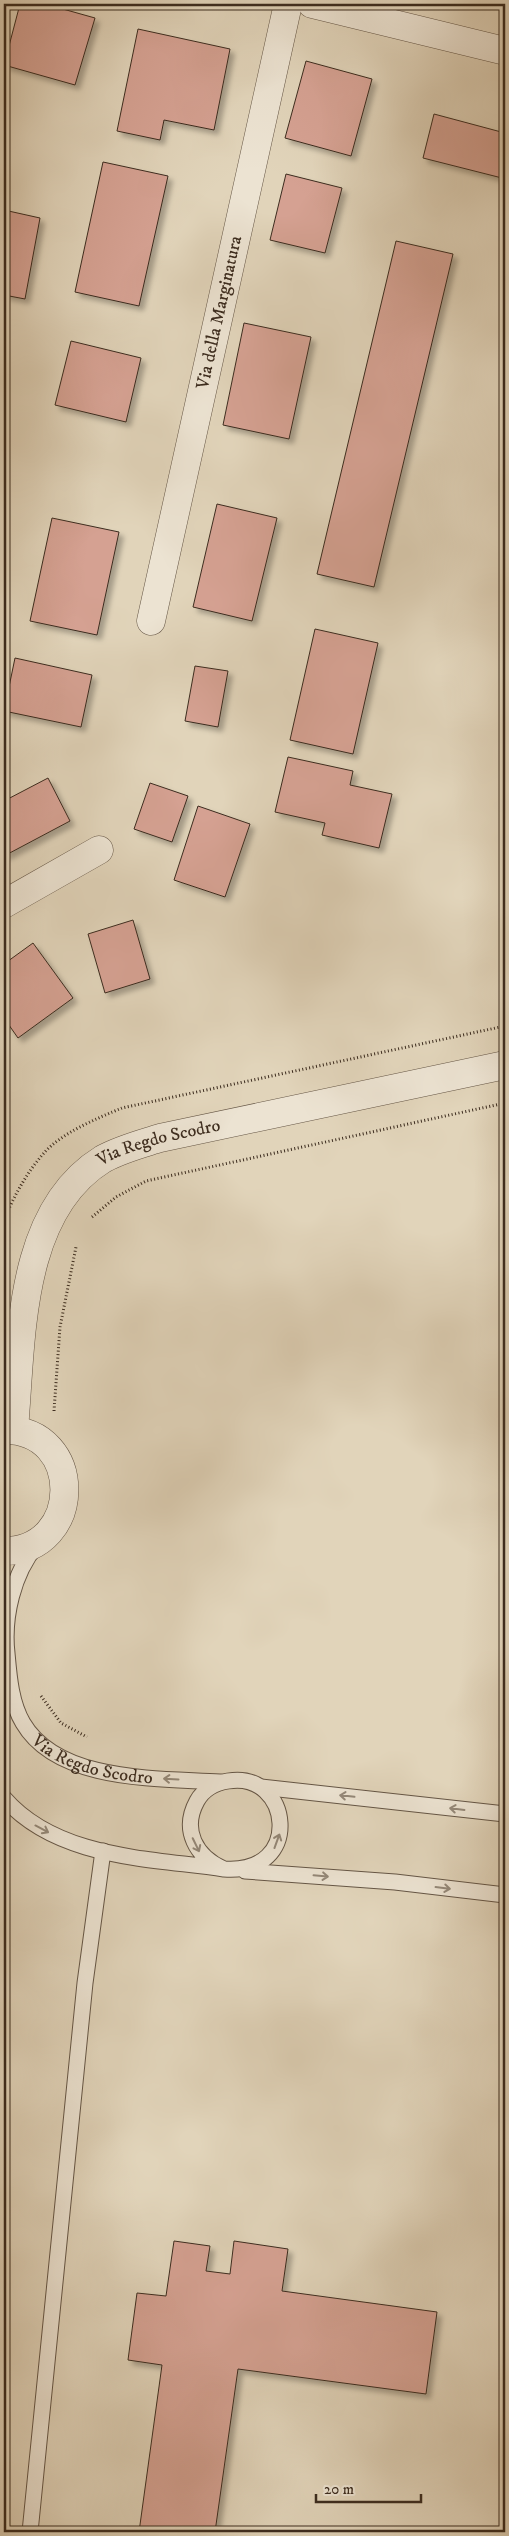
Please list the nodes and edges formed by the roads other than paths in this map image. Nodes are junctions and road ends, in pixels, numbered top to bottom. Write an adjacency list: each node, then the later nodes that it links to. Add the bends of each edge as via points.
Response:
1 (288, 4): 4 (street, Via della Marginatura)
2 (312, 4): 3 (street)
3 (505, 51)
4 (151, 621)
5 (99, 850): 6 (street)
6 (4, 904)
7 (505, 1065): 8 (street, Via Regdo Scodro, via 160,1138 122,1150 90,1168 62,1198 34,1258)
8 (9, 1430): 9 (street, Via Regdo Scodro, via 33,1436 49,1448 60,1464 65,1484 64,1504 57,1522)
9 (44, 1538): 10 (street, Via Regdo Scodro, via 29,1547); 11 (lane, Via Regdo Scodro, one-way to 9, via 137,1777 97,1770 51,1752 29,1733 12,1692 6,1632 18,1576)
10 (4, 1551)
11 (220, 1782): 12 (lane, Via Regdo Scodro, via 248,1781); 16 (lane, one-way to 16, via 200,1797 190,1821 195,1845 202,1856 212,1864)
12 (261, 1787): 14 (lane, Via Regdo Scodro, one-way to 12); 16 (lane, one-way to 12, via 252,1868 264,1860 279,1836 281,1822 278,1809)
13 (4, 1798): 15 (lane, one-way to 15, via 38,1827 71,1843)
14 (505, 1814)
15 (103, 1851): 16 (lane); 18 (lane, via 85,1983)
16 (231, 1869): 17 (lane, one-way to 17, via 395,1882)
17 (505, 1895)
18 (30, 2532)

